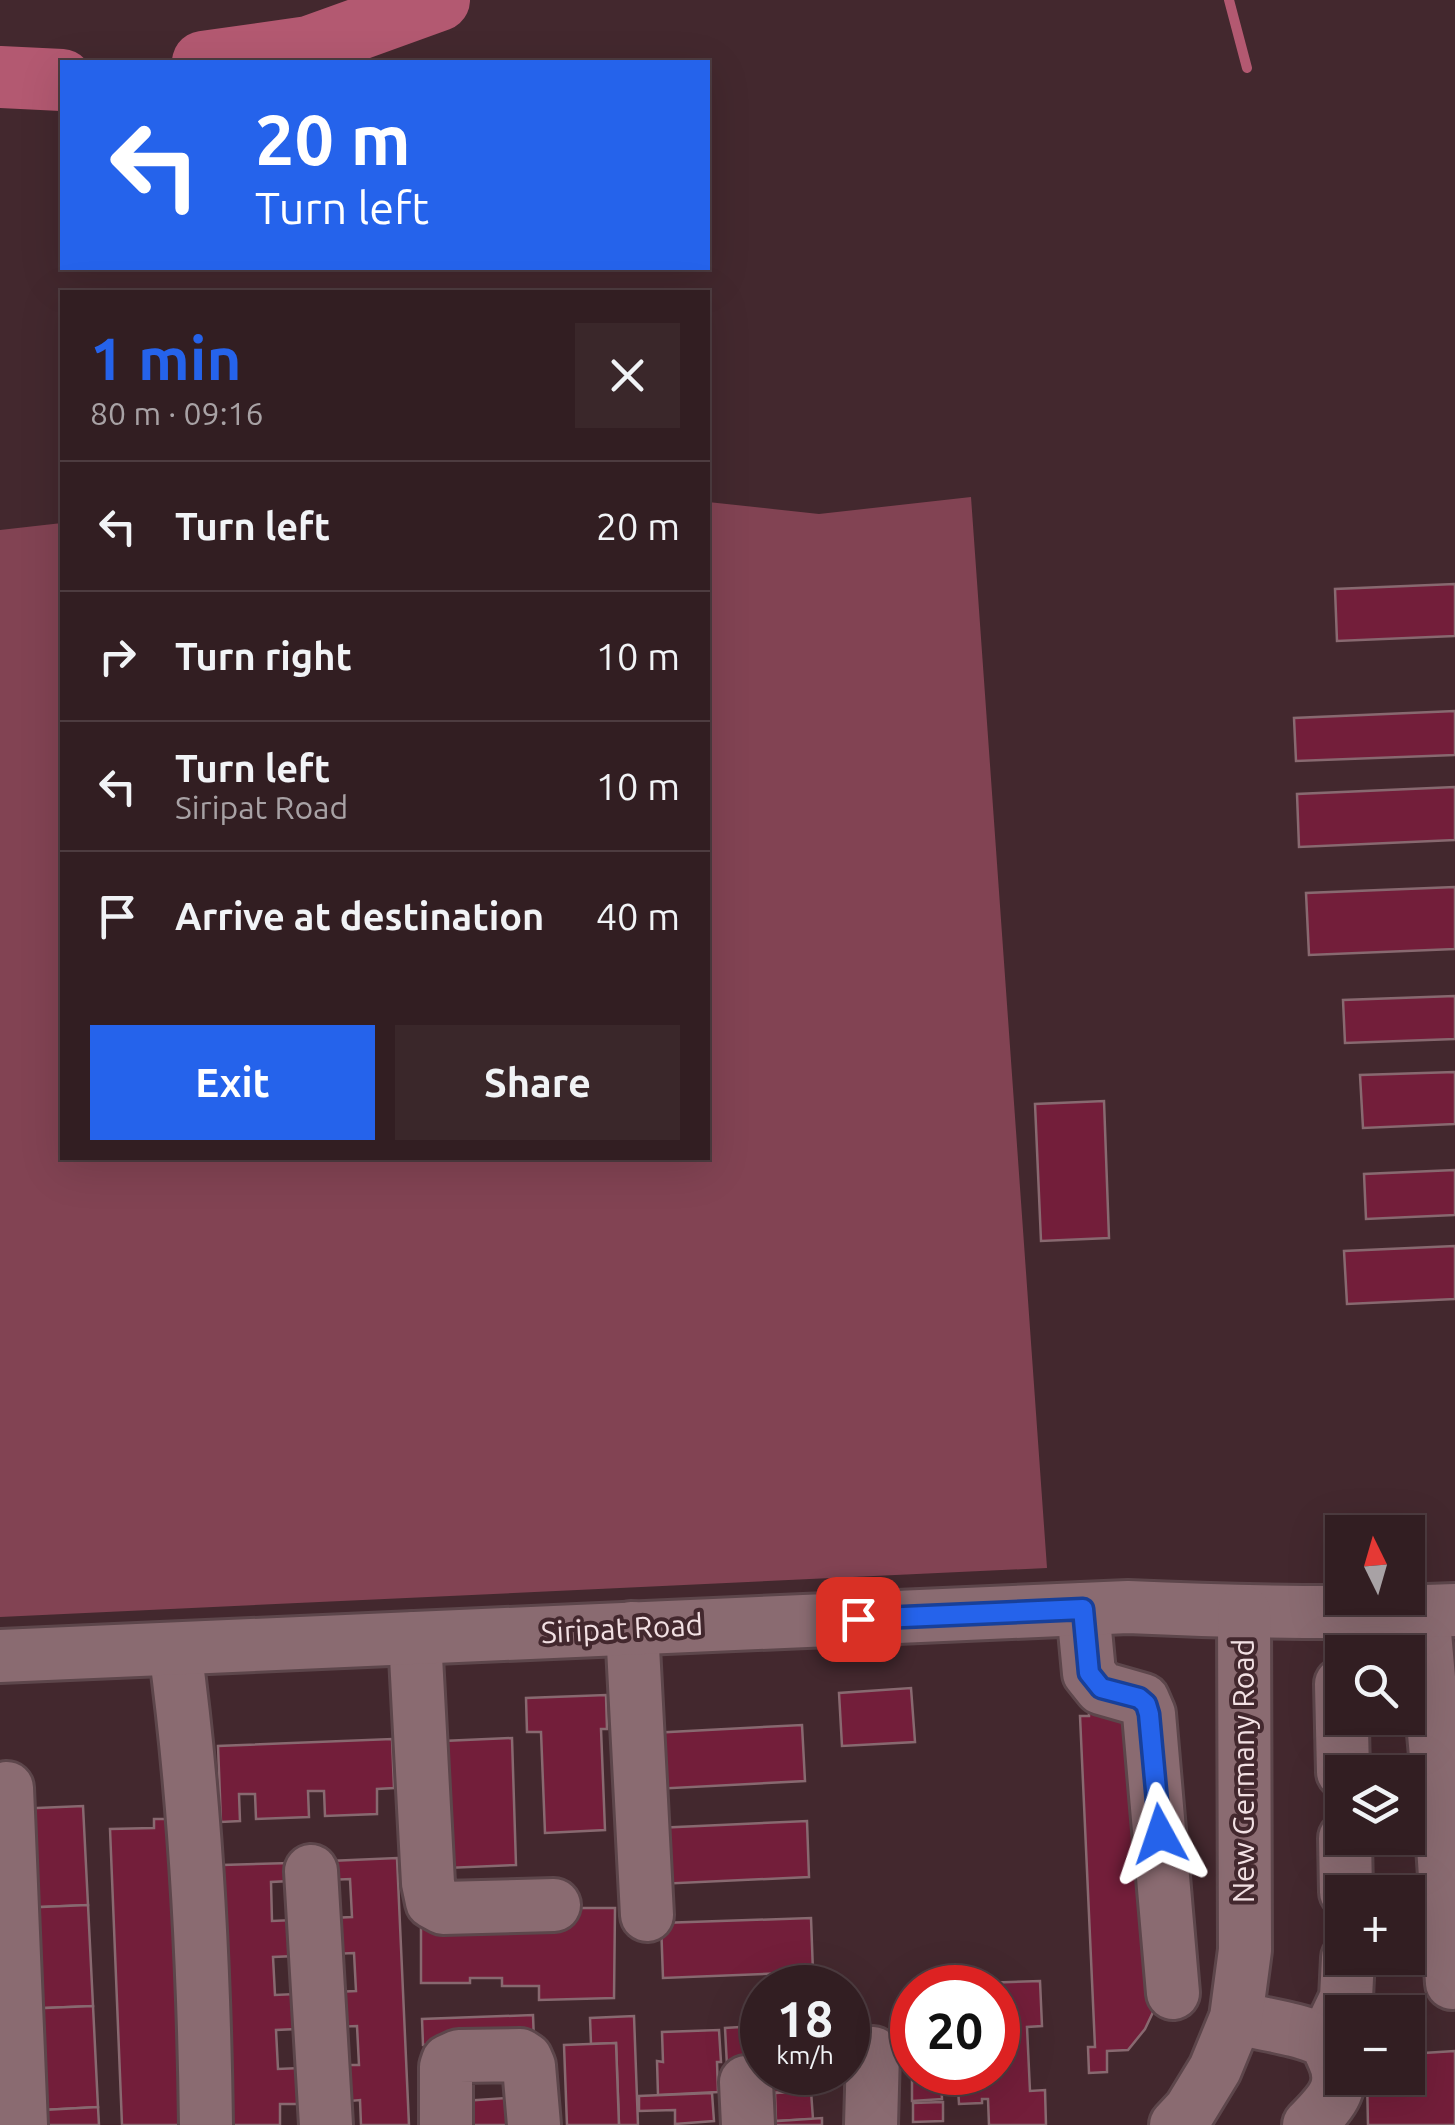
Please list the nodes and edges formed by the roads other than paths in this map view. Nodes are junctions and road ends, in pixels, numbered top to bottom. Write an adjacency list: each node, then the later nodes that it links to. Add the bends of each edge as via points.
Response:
1 (1083, 1609): 3 (street, Siripat Road); 4 (street, Siripat Road); 13 (street, via 1089,1673 1101,1688 1139,1698 1149,1714)
2 (1439, 1611): 3 (street, New Germany Road); 12 (street, via 1440,1800)
3 (1244, 1612): 14 (street, New Germany Road, via 1244,1950)
4 (632, 1628): 5 (street, Siripat Road); 11 (street)
5 (415, 1638): 6 (street, Siripat Road); 10 (street, via 432,1902 443,1908)
6 (175, 1648): 7 (street, Siripat Road); 19 (street, via 189,1764)
7 (0, 1656)
8 (7, 1788): 18 (street)
9 (311, 1871): 20 (street)
10 (554, 1905)
11 (647, 1915)
12 (1452, 1982)
13 (1173, 1993)
14 (1236, 2018): 15 (street); 24 (street, New Germany Road, via 1215,2069)
15 (1325, 2042)
16 (872, 2053): 23 (street)
17 (1334, 2095): 25 (street)
18 (21, 2125)
19 (206, 2125)
20 (326, 2125)
21 (446, 2125): 22 (street, via 448,2061 520,2055 530,2066)
22 (534, 2125)
23 (871, 2125)
24 (1176, 2125)
25 (1309, 2125)

